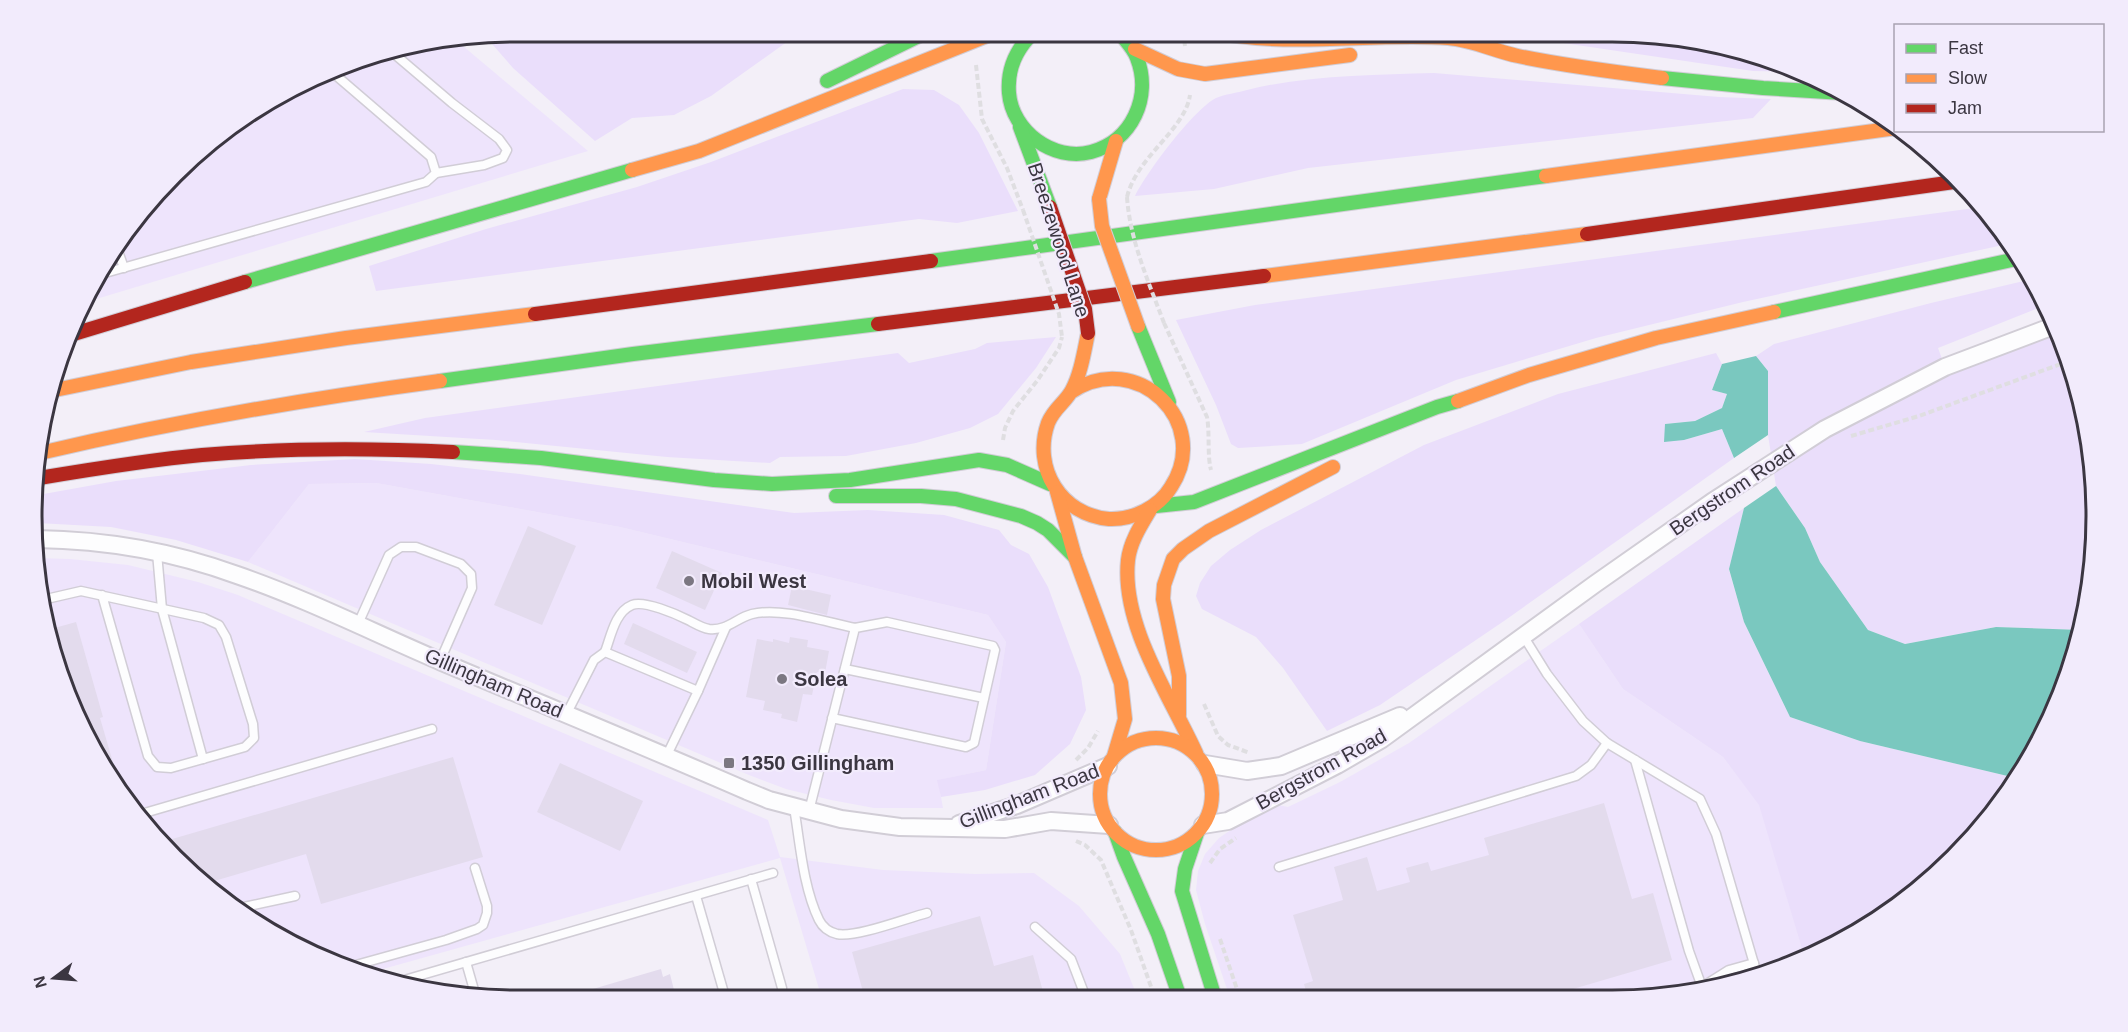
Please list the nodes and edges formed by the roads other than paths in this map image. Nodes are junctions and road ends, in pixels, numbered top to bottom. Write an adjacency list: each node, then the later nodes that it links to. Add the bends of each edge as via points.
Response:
1 (907, 42): 12 (main road)
2 (972, 42): 19 (main road, via 699,151)
3 (1022, 42): 15 (main road, Breezewood Lane, via 1007,82 1010,103)
4 (1129, 42): 17 (main road, via 1143,69 1145,89 1141,109 1131,127)
5 (1134, 42): 7 (main road, via 1188,73 1216,74)
6 (1474, 42): 8 (main road)
7 (1365, 54)
8 (1506, 54): 10 (main road); 13 (main road, via 1633,74)
9 (398, 57): 18 (lane, via 499,139 507,150 503,158 484,165)
10 (1471, 57)
11 (338, 77): 18 (lane, via 431,157)
12 (815, 87)
13 (1824, 92)
14 (785, 102): 19 (main road)
15 (1019, 123): 17 (main road, via 1031,137 1064,153 1100,150); 28 (main road, Breezewood Lane, bridge, via 1085,309 1088,333)
16 (1886, 129): 27 (main road, via 346,338 191,362)
17 (1116, 141): 30 (main road, bridge, via 1099,199 1102,226)
18 (436, 173): 23 (lane, via 426,182)
19 (614, 175): 26 (main road)
20 (1949, 183): 32 (main road, via 1490,248 633,354 338,395 120,434)
21 (120, 256): 23 (lane)
22 (2010, 260): 29 (main road, via 1656,338 1529,375)
23 (124, 268): 24 (lane)
24 (111, 272)
25 (2047, 328): 47 (street, Bergstrom Road, via 1945,367 1825,429 1702,509)
26 (79, 332)
27 (59, 389)
28 (1071, 392): 30 (main road, via 1091,381 1113,377 1135,381 1155,391); 36 (main road, via 1055,409 1045,430 1042,452)
29 (1476, 396): 31 (main road); 37 (main road, via 1437,407 1194,502)
30 (1171, 407): 37 (main road, via 1181,426 1185,448 1172,490)
31 (1388, 441)
32 (46, 451)
33 (1346, 461): 55 (main road, via 1209,531 1173,559 1163,599 1179,676)
34 (44, 477): 35 (main road, via 201,455 376,448 540,458)
35 (714, 479): 36 (main road, via 774,484 837,480 980,460 1001,462); 40 (main road, via 757,490 818,496 956,499 1036,523)
36 (1054, 488): 37 (main road, via 1072,506 1090,516 1110,520 1131,518); 40 (main road)
37 (1153, 508): 55 (main road, via 1134,538 1128,561 1128,589 1161,684)
38 (43, 539): 39 (street, Gillingham Road)
39 (157, 553): 43 (lane); 44 (street, Gillingham Road, via 237,575)
40 (1075, 557): 63 (main road, via 1121,683 1125,719)
41 (102, 596): 42 (lane, via 81,591); 43 (lane); 61 (lane, via 148,756 157,766 171,768)
42 (49, 598)
43 (162, 609): 61 (lane); 61 (lane, via 219,625 253,724 254,738 245,747)
44 (358, 624): 49 (street, Gillingham Road); 49 (lane, via 389,555 401,547 416,547 461,564 471,573 472,588)
45 (726, 627): 46 (lane, via 750,614 782,613); 48 (lane, via 708,629 680,616 634,604 617,618); 51 (lane)
46 (855, 628): 50 (lane); 52 (lane, via 887,622 990,644 995,650)
47 (1524, 637): 53 (street, Bergstrom Road); 58 (lane, via 1583,722)
48 (605, 652): 51 (lane); 54 (lane, via 594,660)
49 (440, 661): 54 (street, Gillingham Road)
50 (845, 669): 52 (lane); 56 (lane)
51 (698, 691): 59 (lane)
52 (984, 698): 56 (lane, via 974,743 966,747)
53 (1434, 700): 60 (street, Bergstrom Road, via 1281,766 1247,771); 68 (street, Bergstrom Road, via 1382,739 1337,765 1228,821)
54 (567, 713): 59 (street, Gillingham Road)
55 (1179, 715): 60 (main road)
56 (832, 718): 64 (lane)
57 (432, 729): 65 (lane)
58 (1607, 743): 62 (lane); 69 (lane, via 1591,765 1576,776)
59 (666, 757): 64 (street, Gillingham Road, via 769,800)
60 (1200, 758): 63 (main road, via 1179,744 1146,739 1130,745); 68 (main road, via 1212,795)
61 (203, 759)
62 (1635, 760): 79 (lane, via 1700,799 1716,834); 84 (lane)
63 (1111, 761): 66 (street, Gillingham Road, via 1017,805); 67 (main road, via 1100,796)
64 (801, 809): 66 (street, Gillingham Road, via 900,828); 76 (lane, via 808,885 819,922 827,930 854,933)
65 (146, 812)
66 (949, 827): 67 (street, Gillingham Road, via 1005,829 1065,821)
67 (1112, 829): 68 (main road, via 1129,844 1147,850 1174,848); 89 (main road, via 1144,898)
68 (1200, 829): 90 (main road, via 1185,869 1182,891)
69 (1279, 867)
70 (475, 868): 80 (lane, via 486,906 483,925 446,940)
71 (773, 873): 72 (lane)
72 (751, 879): 74 (lane); 86 (lane)
73 (295, 896): 75 (lane)
74 (696, 896): 78 (lane); 87 (lane)
75 (248, 906)
76 (927, 913)
77 (1035, 927): 88 (lane, via 1071,959)
78 (466, 962): 82 (lane); 85 (lane)
79 (1754, 963): 81 (lane); 83 (lane)
80 (361, 964)
81 (1755, 968)
82 (411, 978)
83 (1717, 978)
84 (1698, 982)
85 (473, 988)
86 (782, 988)
87 (723, 990)
88 (1083, 990)
89 (1177, 990)
90 (1213, 990)

